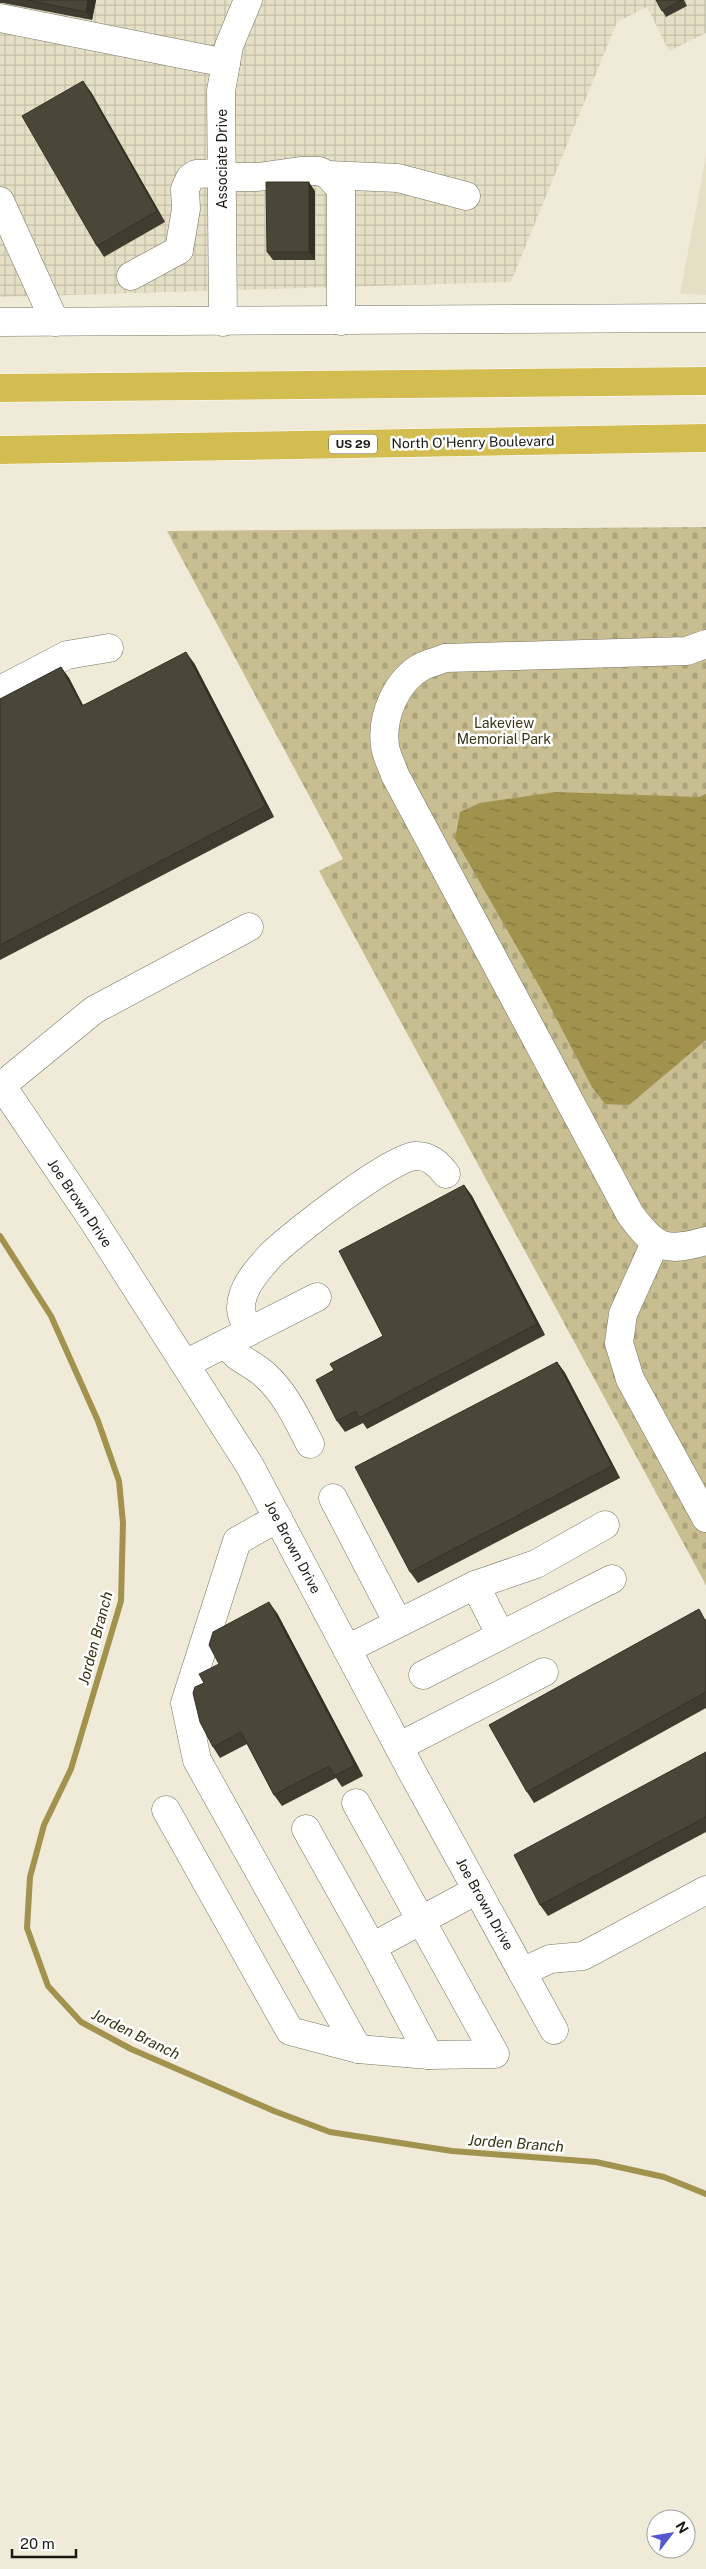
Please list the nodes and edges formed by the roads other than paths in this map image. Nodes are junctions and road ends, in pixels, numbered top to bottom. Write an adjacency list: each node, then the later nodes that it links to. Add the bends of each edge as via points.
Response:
1 (248, 0): 3 (street, Associate Drive, via 229,46)
2 (0, 18): 3 (street)
3 (226, 63): 5 (street, Associate Drive, via 221,91)
4 (328, 174): 5 (street, via 300,170 258,177); 6 (street, via 398,178); 10 (street, via 341,189)
5 (222, 175): 8 (street, via 196,174 190,178 185,189 186,210 179,250); 13 (street, Associate Drive)
6 (466, 196)
7 (0, 201): 12 (street)
8 (130, 276)
9 (706, 318): 10 (street)
10 (340, 321): 13 (street)
11 (0, 322): 12 (street)
12 (55, 322): 13 (street)
13 (223, 322)
14 (706, 381): 15 (highway)
15 (0, 388)
16 (706, 438): 17 (highway, North O'Henry Boulevard / US 29)
17 (0, 450)
18 (706, 644): 25 (street, via 687,651 445,658 422,666 403,683 393,698 385,722 385,746 395,775 617,1191 630,1214)
19 (109, 648): 20 (street, via 67,655)
20 (0, 690)
21 (250, 927): 22 (street, via 94,1010)
22 (0, 1085): 28 (street, Joe Brown Drive, via 94,1222)
23 (446, 1174): 27 (street, via 438,1164 425,1157 402,1160 381,1171 295,1233 271,1256 243,1294)
24 (706, 1241): 25 (street, via 680,1249)
25 (655, 1243): 32 (street, via 623,1314 619,1343 630,1379)
26 (317, 1297): 27 (street)
27 (237, 1338): 28 (street); 29 (street, via 232,1354 263,1373 282,1390)
28 (185, 1364): 31 (street, Joe Brown Drive, via 250,1466)
29 (310, 1444)
30 (333, 1498): 36 (street)
31 (278, 1518): 38 (street, Joe Brown Drive); 51 (street, via 237,1541 185,1703 197,1760)
32 (706, 1518)
33 (606, 1525): 35 (street, via 536,1564)
34 (612, 1580): 37 (street)
35 (475, 1585): 36 (street); 37 (street)
36 (398, 1623): 38 (street)
37 (500, 1634): 40 (street)
38 (347, 1649): 41 (street, Joe Brown Drive)
39 (544, 1672): 41 (street)
40 (423, 1674)
41 (400, 1746): 45 (street, Joe Brown Drive)
42 (356, 1803): 47 (street)
43 (166, 1810): 51 (street, via 290,2031)
44 (306, 1829): 48 (street)
45 (477, 1890): 47 (street); 49 (street, Joe Brown Drive)
46 (706, 1890): 49 (street, via 583,1956 550,1959)
47 (422, 1920): 48 (street); 52 (street, via 495,2054)
48 (372, 1947): 52 (street)
49 (522, 1972): 50 (street, Joe Brown Drive)
50 (554, 2030)
51 (358, 2049): 52 (street)
52 (429, 2055)

